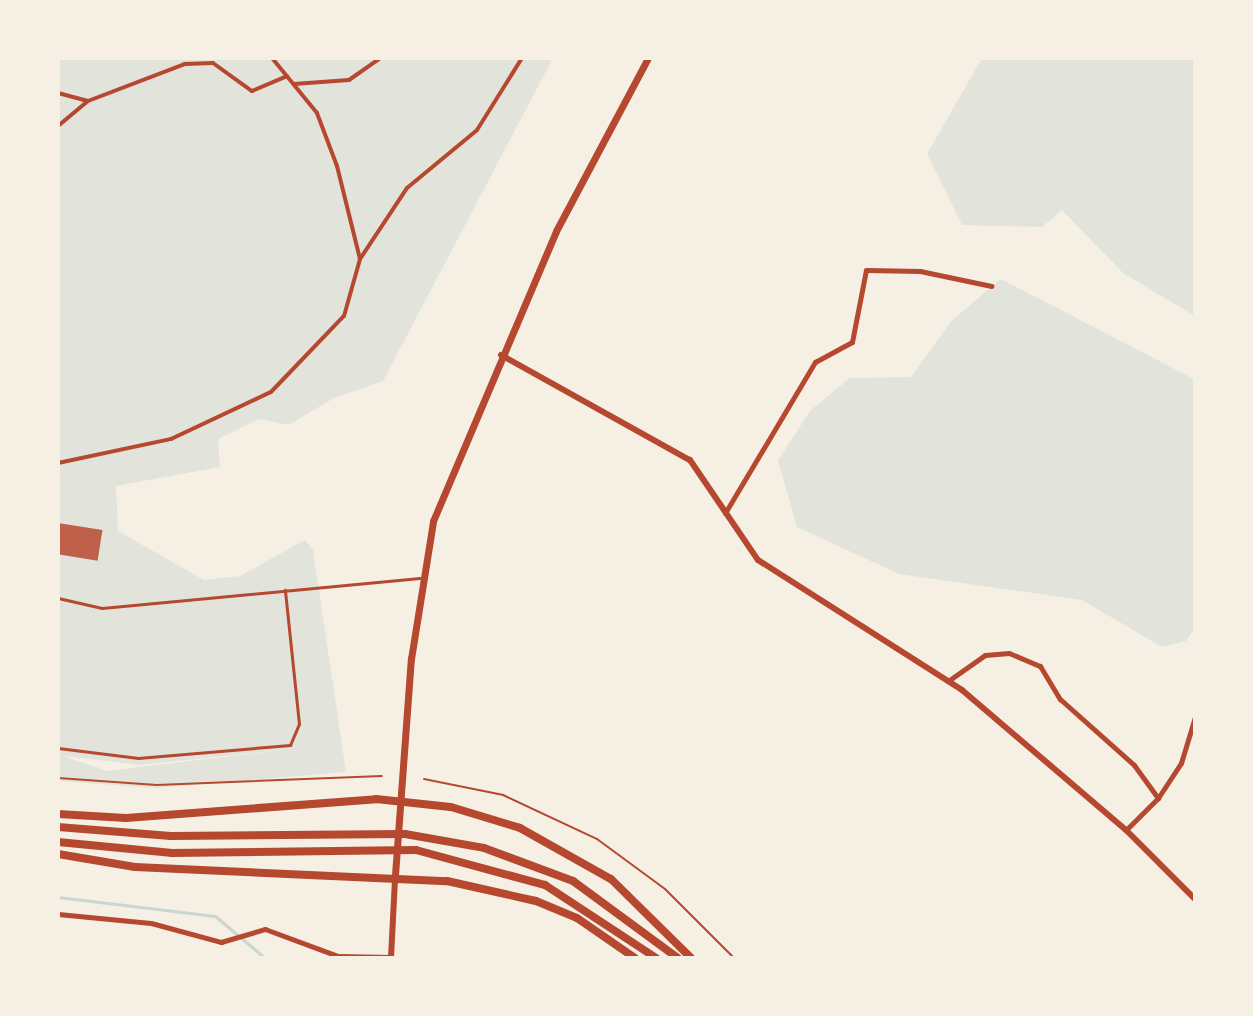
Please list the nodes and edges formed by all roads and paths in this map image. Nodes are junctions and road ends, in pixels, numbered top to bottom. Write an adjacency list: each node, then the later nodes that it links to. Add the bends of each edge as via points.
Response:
1 (272, 58): 5 (street)
2 (381, 58): 6 (street, via 349,80)
3 (522, 58): 10 (street, via 477,130 407,188)
4 (648, 58): 12 (main road, via 556,231)
5 (287, 76): 6 (street); 8 (street, via 252,91 213,63 185,64)
6 (294, 84): 10 (street, via 317,113 337,166)
7 (58, 93): 8 (street)
8 (88, 101): 9 (street)
9 (58, 126)
10 (360, 259): 13 (street, via 344,316 271,392 171,439)
11 (991, 286): 14 (street, via 920,271 866,270 852,342 815,362)
12 (501, 355): 14 (street, via 675,448 705,477); 15 (main road, via 433,521)
13 (58, 463)
14 (725, 514): 18 (street, via 779,576)
15 (420, 578): 16 (lane); 25 (main road)
16 (285, 590): 17 (lane, via 102,608); 20 (lane, via 299,724 290,745 138,758)
17 (58, 598)
18 (948, 681): 24 (street, via 985,655 1024,657); 28 (street)
19 (1195, 717): 24 (street, via 1181,763)
20 (58, 748)
21 (382, 776): 22 (path, via 157,785)
22 (58, 778)
23 (424, 779): 39 (path, via 503,795 597,839 665,889)
24 (1158, 798): 28 (street)
25 (403, 799): 26 (main road, via 126,818); 31 (main road); 38 (main road, via 484,816 553,843 611,879)
26 (58, 814)
27 (58, 827): 37 (main road, via 157,836 417,835 496,852 573,881)
28 (1126, 830): 32 (street)
29 (58, 842): 36 (main road, via 172,853 416,850 545,885)
30 (58, 854): 31 (main road, via 135,867)
31 (395, 875): 34 (street); 35 (main road, via 536,901 577,918)
32 (1195, 899)
33 (58, 914): 34 (street, via 151,923 221,942 265,929 338,956)
34 (391, 958)
35 (635, 958)
36 (656, 958)
37 (678, 958)
38 (691, 958)
39 (734, 958)

